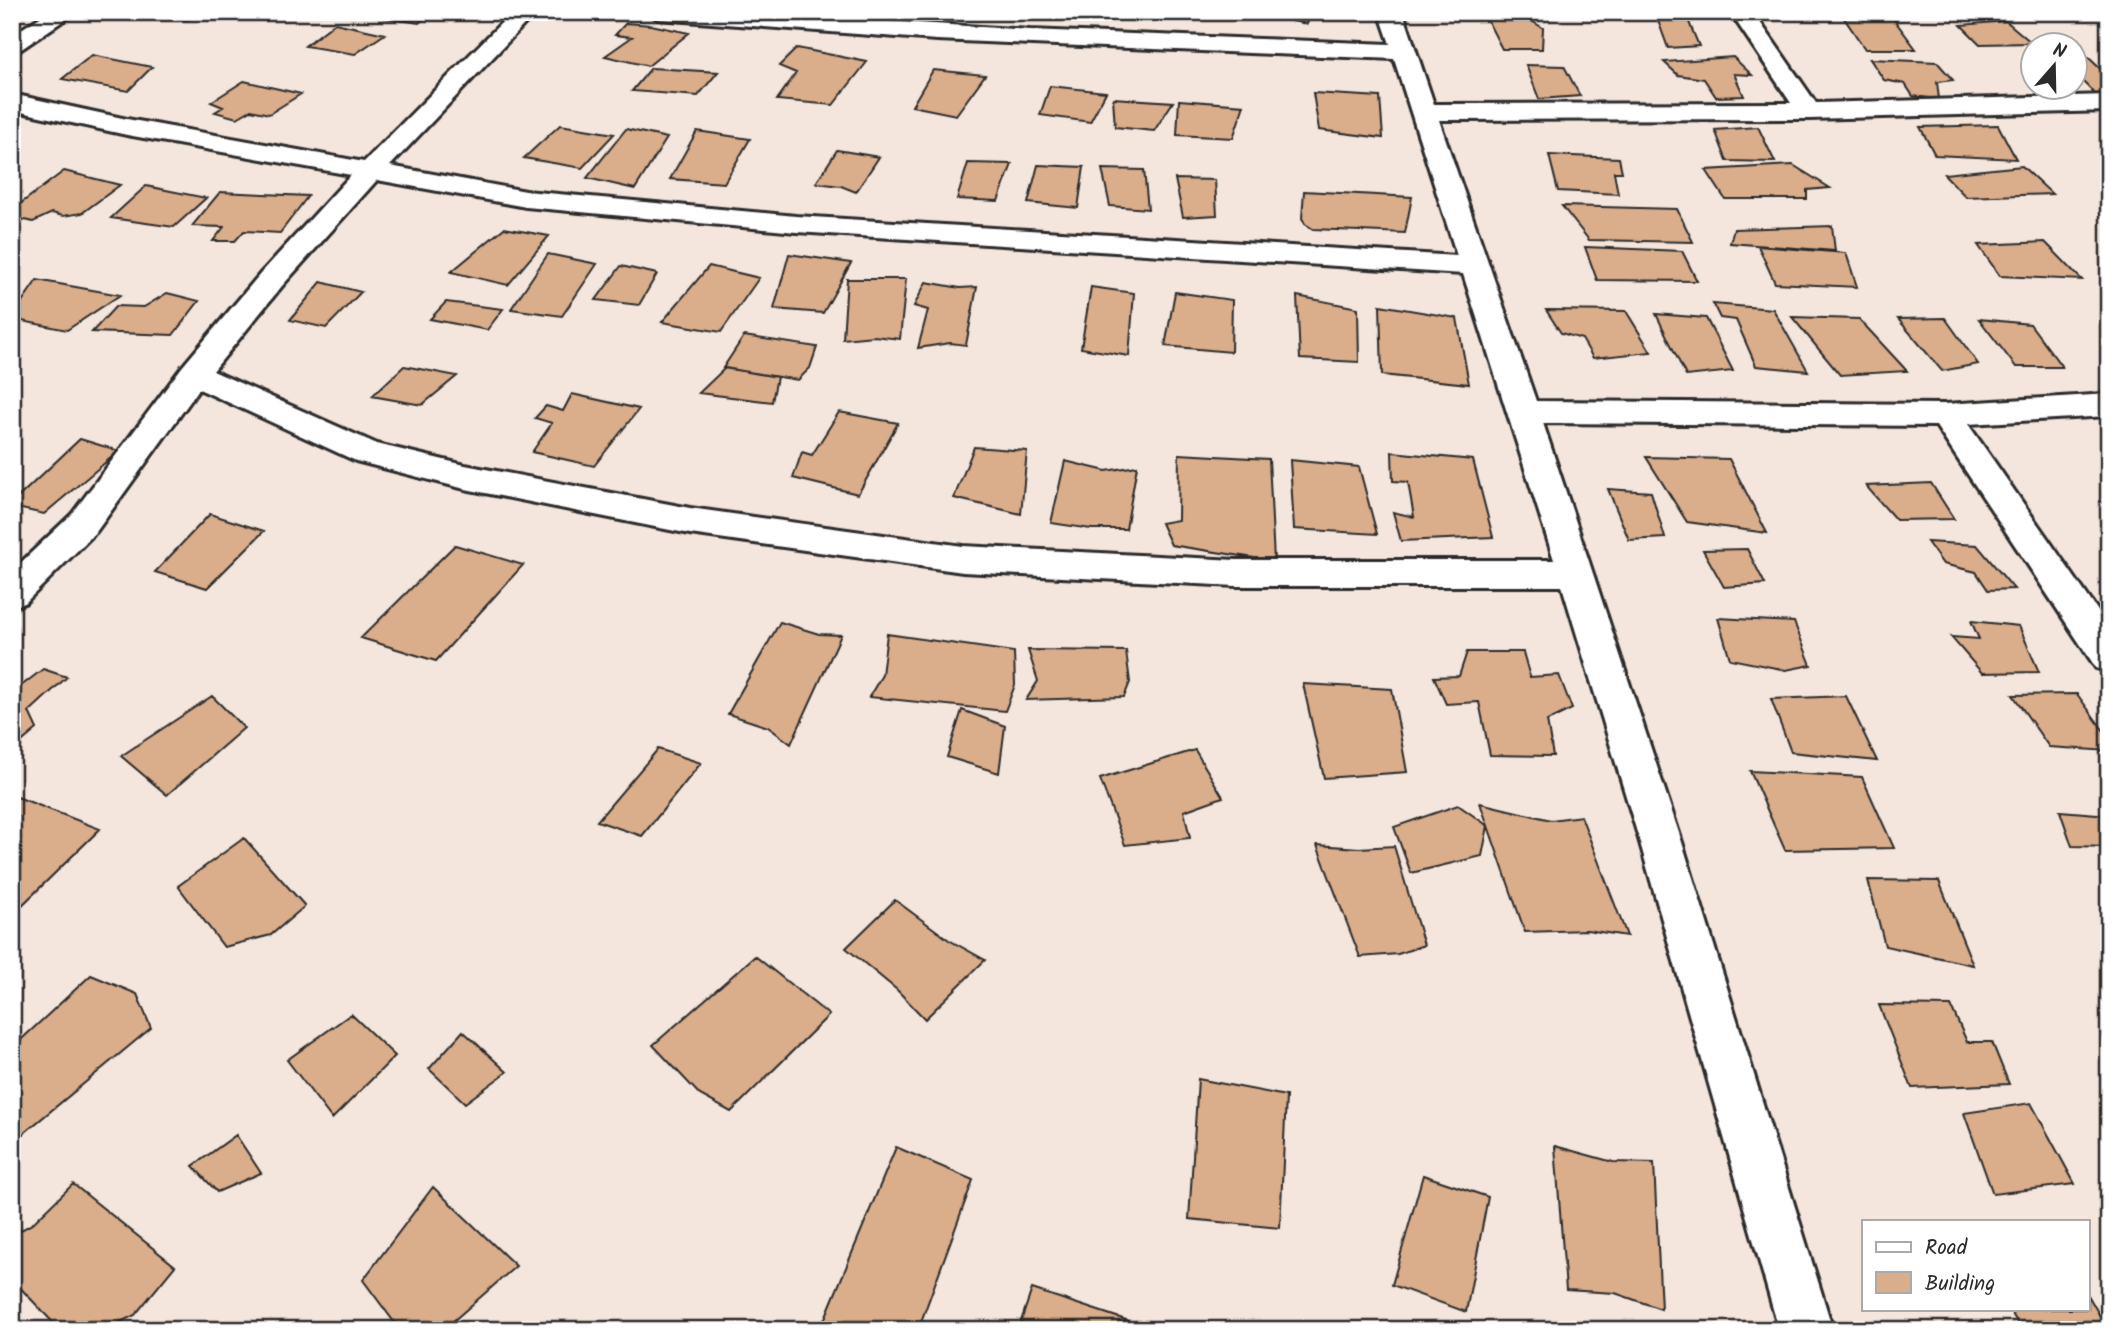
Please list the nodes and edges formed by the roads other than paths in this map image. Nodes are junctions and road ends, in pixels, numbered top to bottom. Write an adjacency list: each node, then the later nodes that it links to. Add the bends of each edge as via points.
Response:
1 (65, 12): 6 (street)
2 (525, 12): 12 (street)
3 (658, 12): 7 (street, via 849,30 1086,43)
4 (1391, 12): 7 (street)
5 (1741, 12): 10 (street)
6 (12, 45)
7 (1402, 51): 11 (street)
8 (12, 102): 12 (street)
9 (2109, 103): 10 (street)
10 (1810, 111): 11 (street)
11 (1423, 112): 13 (street)
12 (367, 171): 13 (street, via 526,199 796,224); 14 (street)
13 (1473, 266): 16 (street)
14 (192, 374): 18 (street, via 368,453 690,521 977,559 1236,573); 19 (street, via 84,523)
15 (2109, 405): 17 (street)
16 (1521, 412): 17 (street); 18 (street)
17 (1945, 415): 20 (street)
18 (1576, 573): 21 (street)
19 (12, 593)
20 (2109, 657)
21 (1806, 1330)

